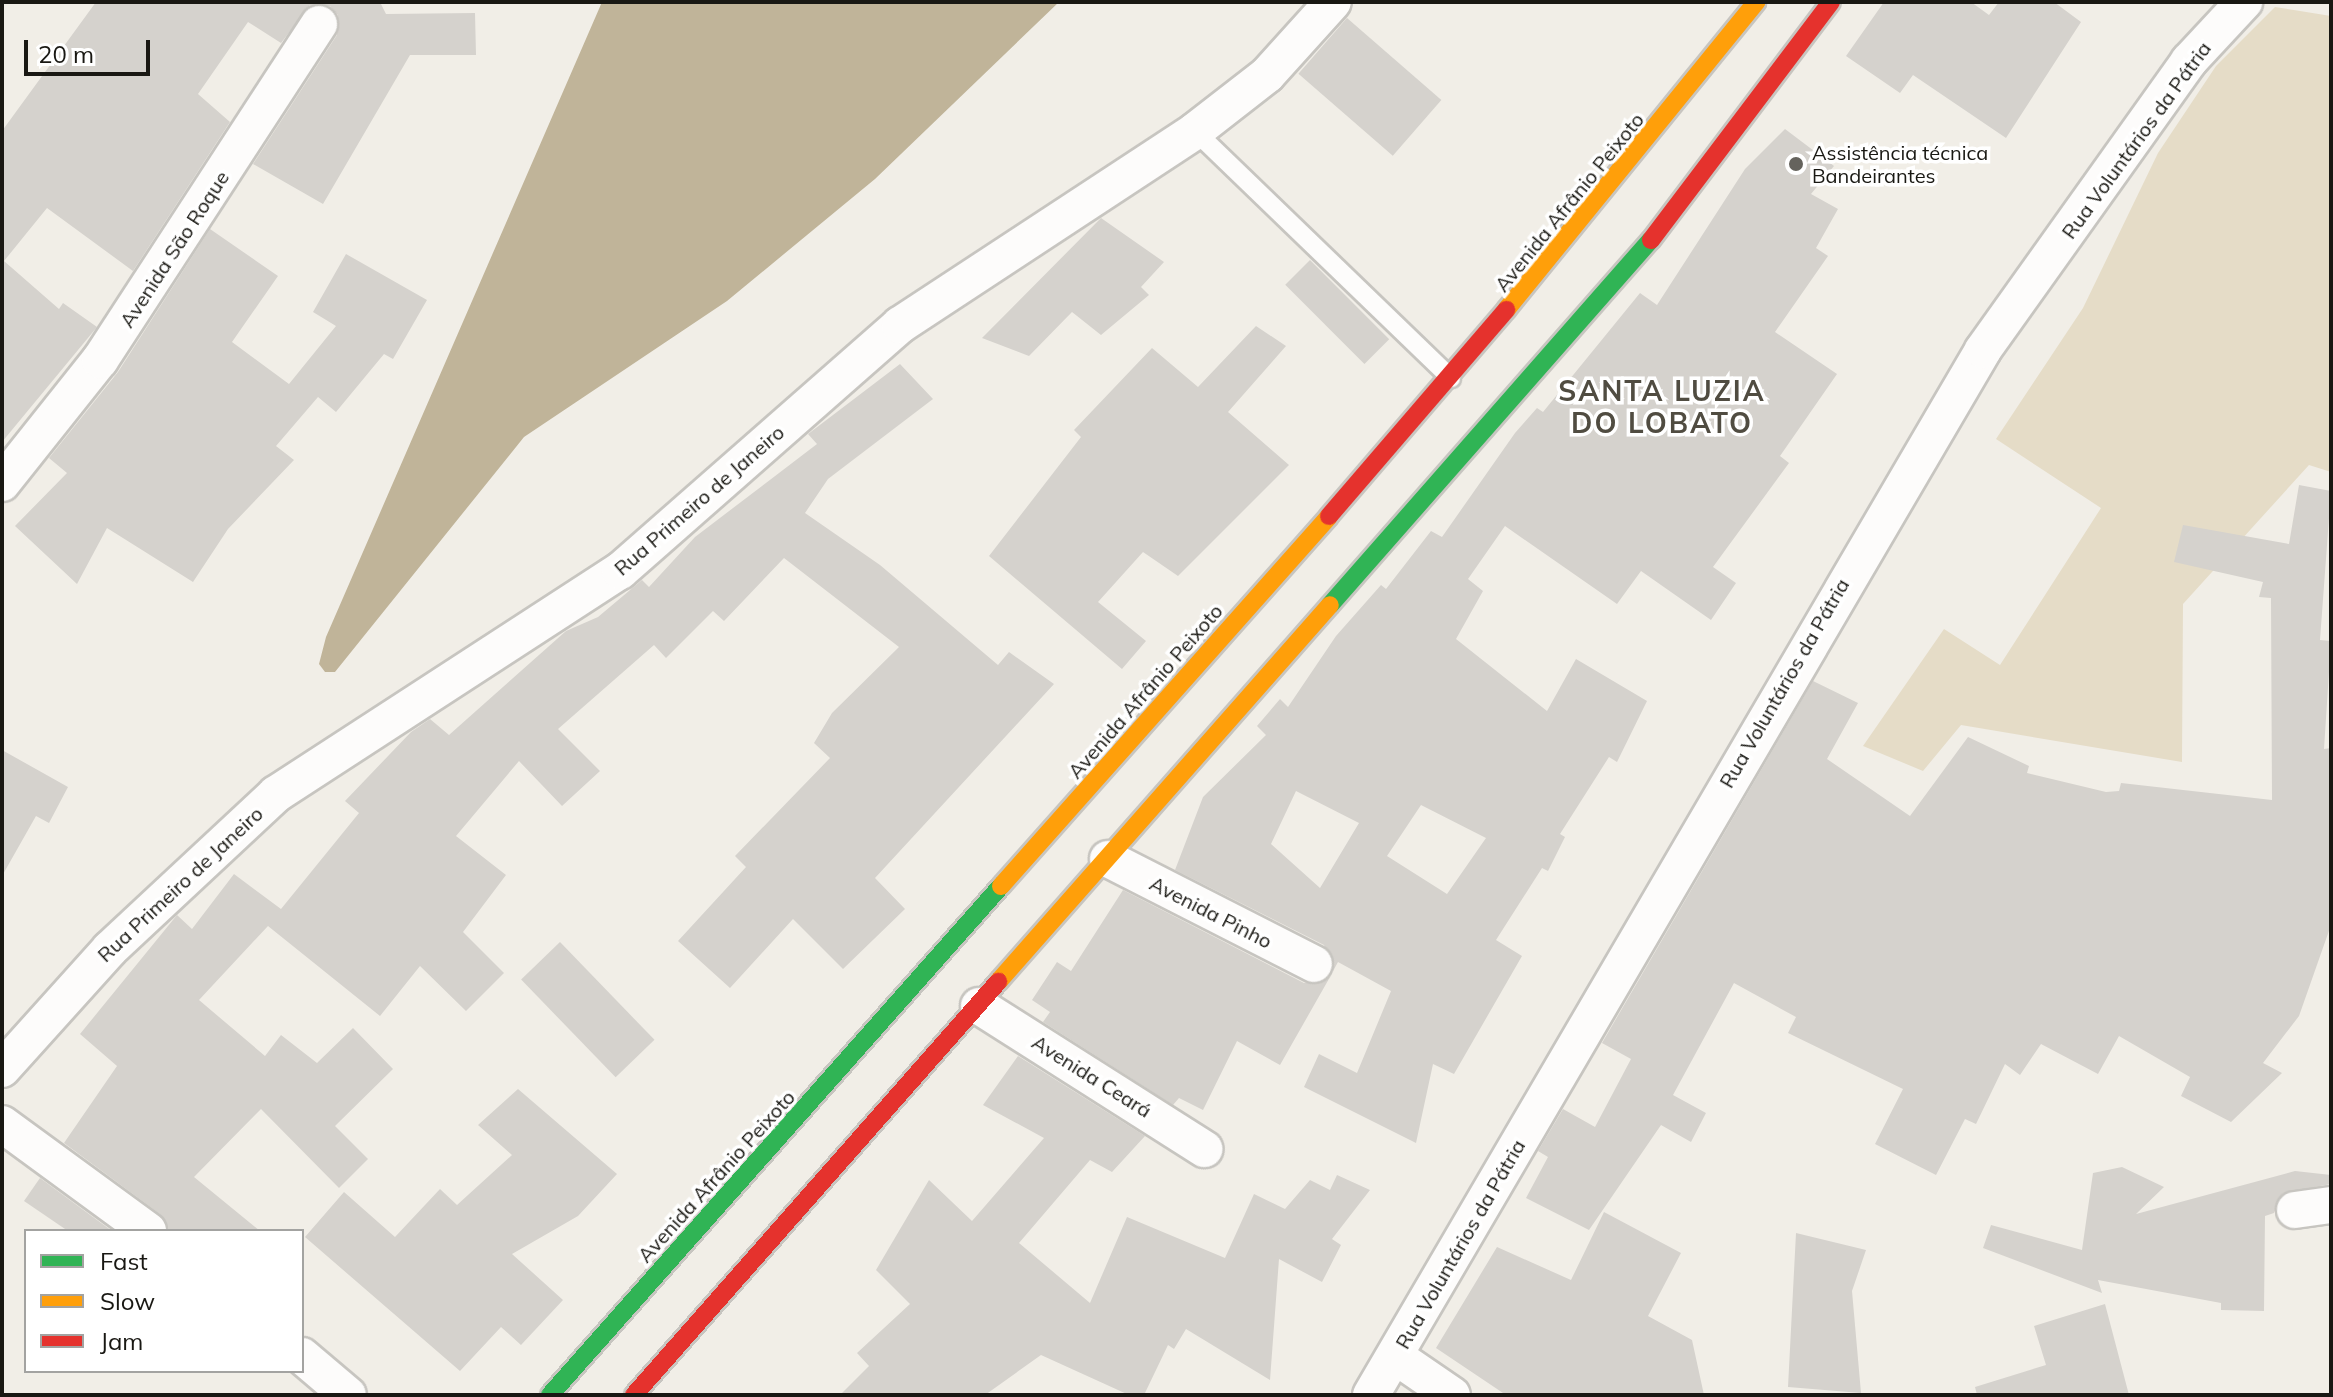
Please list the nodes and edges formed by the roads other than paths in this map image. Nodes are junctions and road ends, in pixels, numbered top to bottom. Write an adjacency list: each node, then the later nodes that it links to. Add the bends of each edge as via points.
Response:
1 (1333, 2): 6 (street, Rua Primeiro de Janeiro, via 1267,75)
2 (1756, 2): 7 (main road, Avenida Afrânio Peixoto)
3 (1831, 2): 9 (main road, via 1643,250)
4 (2244, 2): 18 (street, Rua Voluntários da Pátria, via 2189,61 1983,350)
5 (316, 13): 8 (street, Avenida São Roque, via 100,360)
6 (1195, 131): 7 (lane); 12 (street, Rua Primeiro de Janeiro, via 900,325 620,571 276,794 110,949)
7 (1451, 378): 21 (main road, Avenida Afrânio Peixoto)
8 (2, 483)
9 (1108, 859): 10 (street, Avenida Pinho); 11 (main road)
10 (1314, 964)
11 (979, 1006): 14 (street, Avenida Ceará); 22 (main road)
12 (2, 1069)
13 (2, 1124): 17 (street)
14 (1204, 1149)
15 (2331, 1205): 16 (street)
16 (2295, 1210)
17 (145, 1229)
18 (1395, 1356): 23 (street, Rua Voluntários da Pátria); 24 (street)
19 (304, 1358): 20 (street)
20 (348, 1395)
21 (550, 1395)
22 (634, 1395)
23 (1371, 1395)
24 (1452, 1395)

